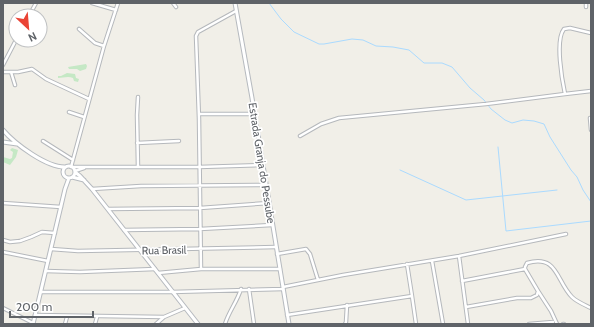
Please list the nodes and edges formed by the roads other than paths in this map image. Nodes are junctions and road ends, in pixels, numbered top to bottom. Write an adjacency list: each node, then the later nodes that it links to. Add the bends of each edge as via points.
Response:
1 (92, 3): 8 (street)
2 (118, 3): 8 (street)
3 (173, 3): 6 (street)
4 (235, 3): 9 (street, Estrada Granja do Pessube)
5 (586, 3): 7 (street)
6 (176, 7)
7 (586, 7)
8 (116, 10): 12 (street)
9 (236, 11): 23 (street, via 196,33); 24 (street, Estrada Granja do Pessube)
10 (79, 29): 12 (street)
11 (591, 33): 19 (street, via 570,28 562,32 560,53)
12 (104, 46): 21 (street)
13 (12, 48): 14 (street)
14 (3, 65)
15 (3, 72): 16 (street)
16 (11, 72): 17 (street); 21 (street, via 32,69 46,79)
17 (15, 85)
18 (591, 91): 19 (street)
19 (565, 94): 29 (street, via 339,118 321,124)
20 (138, 97): 33 (street)
21 (89, 99): 25 (street)
22 (69, 112): 25 (street)
23 (199, 114): 24 (street); 42 (street)
24 (254, 114): 36 (street, Estrada Granja do Pessube)
25 (84, 117): 35 (street)
26 (590, 118): 28 (street)
27 (3, 130): 34 (street)
28 (591, 130)
29 (300, 136)
30 (43, 140): 35 (street)
31 (178, 141): 33 (street)
32 (3, 142): 34 (street)
33 (137, 143): 41 (street)
34 (17, 144): 37 (street)
35 (73, 160): 39 (street)
36 (263, 165): 42 (street); 47 (street, Estrada Granja do Pessube)
37 (55, 166): 38 (street); 44 (street)
38 (66, 167): 39 (street); 44 (street)
39 (71, 167): 40 (street); 43 (street)
40 (84, 167): 41 (street); 43 (street)
41 (138, 167): 42 (street)
42 (199, 167): 48 (street)
43 (75, 171): 45 (street); 46 (street)
44 (64, 175): 45 (street); 49 (street)
45 (71, 178): 46 (street); 49 (street)
46 (84, 180): 50 (street)
47 (266, 185): 48 (street); 52 (street, Estrada Granja do Pessube)
48 (199, 186): 50 (street); 54 (street)
49 (65, 189): 53 (street)
50 (92, 189): 55 (street)
51 (3, 203): 53 (street)
52 (269, 203): 54 (street); 56 (street, Estrada Granja do Pessube)
53 (61, 207): 59 (street)
54 (200, 208): 55 (street); 57 (street)
55 (108, 209): 58 (street)
56 (272, 225): 57 (street); 62 (street, Estrada Granja do Pessube)
57 (200, 229): 58 (street); 64 (street)
58 (124, 230): 65 (street)
59 (55, 233): 61 (street, via 42,232 10,242); 63 (street)
60 (566, 234): 68 (street)
61 (3, 240)
62 (276, 247): 64 (street, Rua Brasil); 67 (street, Estrada Granja do Pessube)
63 (51, 249): 65 (street, Rua Brasil); 70 (street)
64 (202, 249): 65 (street, Rua Brasil); 73 (street)
65 (139, 250): 72 (street)
66 (3, 252): 70 (street)
67 (277, 254): 74 (street, Estrada Granja do Pessube); 78 (street, via 306,249)
68 (459, 256): 69 (street); 79 (street)
69 (432, 260): 71 (street); 109 (street)
70 (49, 261): 76 (street)
71 (407, 264): 78 (street); 86 (street)
72 (154, 269): 76 (street); 77 (street)
73 (201, 269): 74 (street); 77 (street)
74 (280, 269): 80 (street, Estrada Granja do Pessube)
75 (525, 269): 79 (street); 83 (street); 91 (street, via 526,264 532,262 550,264 571,296)
76 (46, 271): 84 (street)
77 (158, 273): 85 (street)
78 (318, 280): 80 (street)
79 (462, 281): 88 (street)
80 (283, 288): 82 (street); 93 (street, Estrada Granja do Pessube)
81 (241, 289): 82 (street); 85 (street); 104 (street)
82 (249, 289): 105 (street)
83 (538, 291): 88 (street, via 537,295 531,298); 97 (street)
84 (41, 292): 85 (street); 92 (street)
85 (172, 292): 90 (street)
86 (412, 296): 87 (street); 108 (street)
87 (347, 305): 93 (street); 107 (street)
88 (466, 307): 110 (street)
89 (3, 308): 99 (street)
90 (185, 308): 96 (street); 103 (street)
91 (591, 308)
92 (35, 315): 94 (street); 99 (street)
93 (287, 315): 106 (street, Estrada Granja do Pessube)
94 (67, 317): 95 (street); 100 (street)
95 (97, 317): 96 (street); 101 (street)
96 (164, 317): 102 (street)
97 (555, 319): 98 (street); 112 (street)
98 (552, 323): 111 (street)
99 (33, 324)
100 (65, 324)
101 (94, 324)
102 (156, 324)
103 (198, 324)
104 (225, 324)
105 (254, 324)
106 (289, 324)
107 (345, 324)
108 (416, 324)
109 (443, 324)
110 (468, 324)
111 (529, 324)
112 (557, 324)

